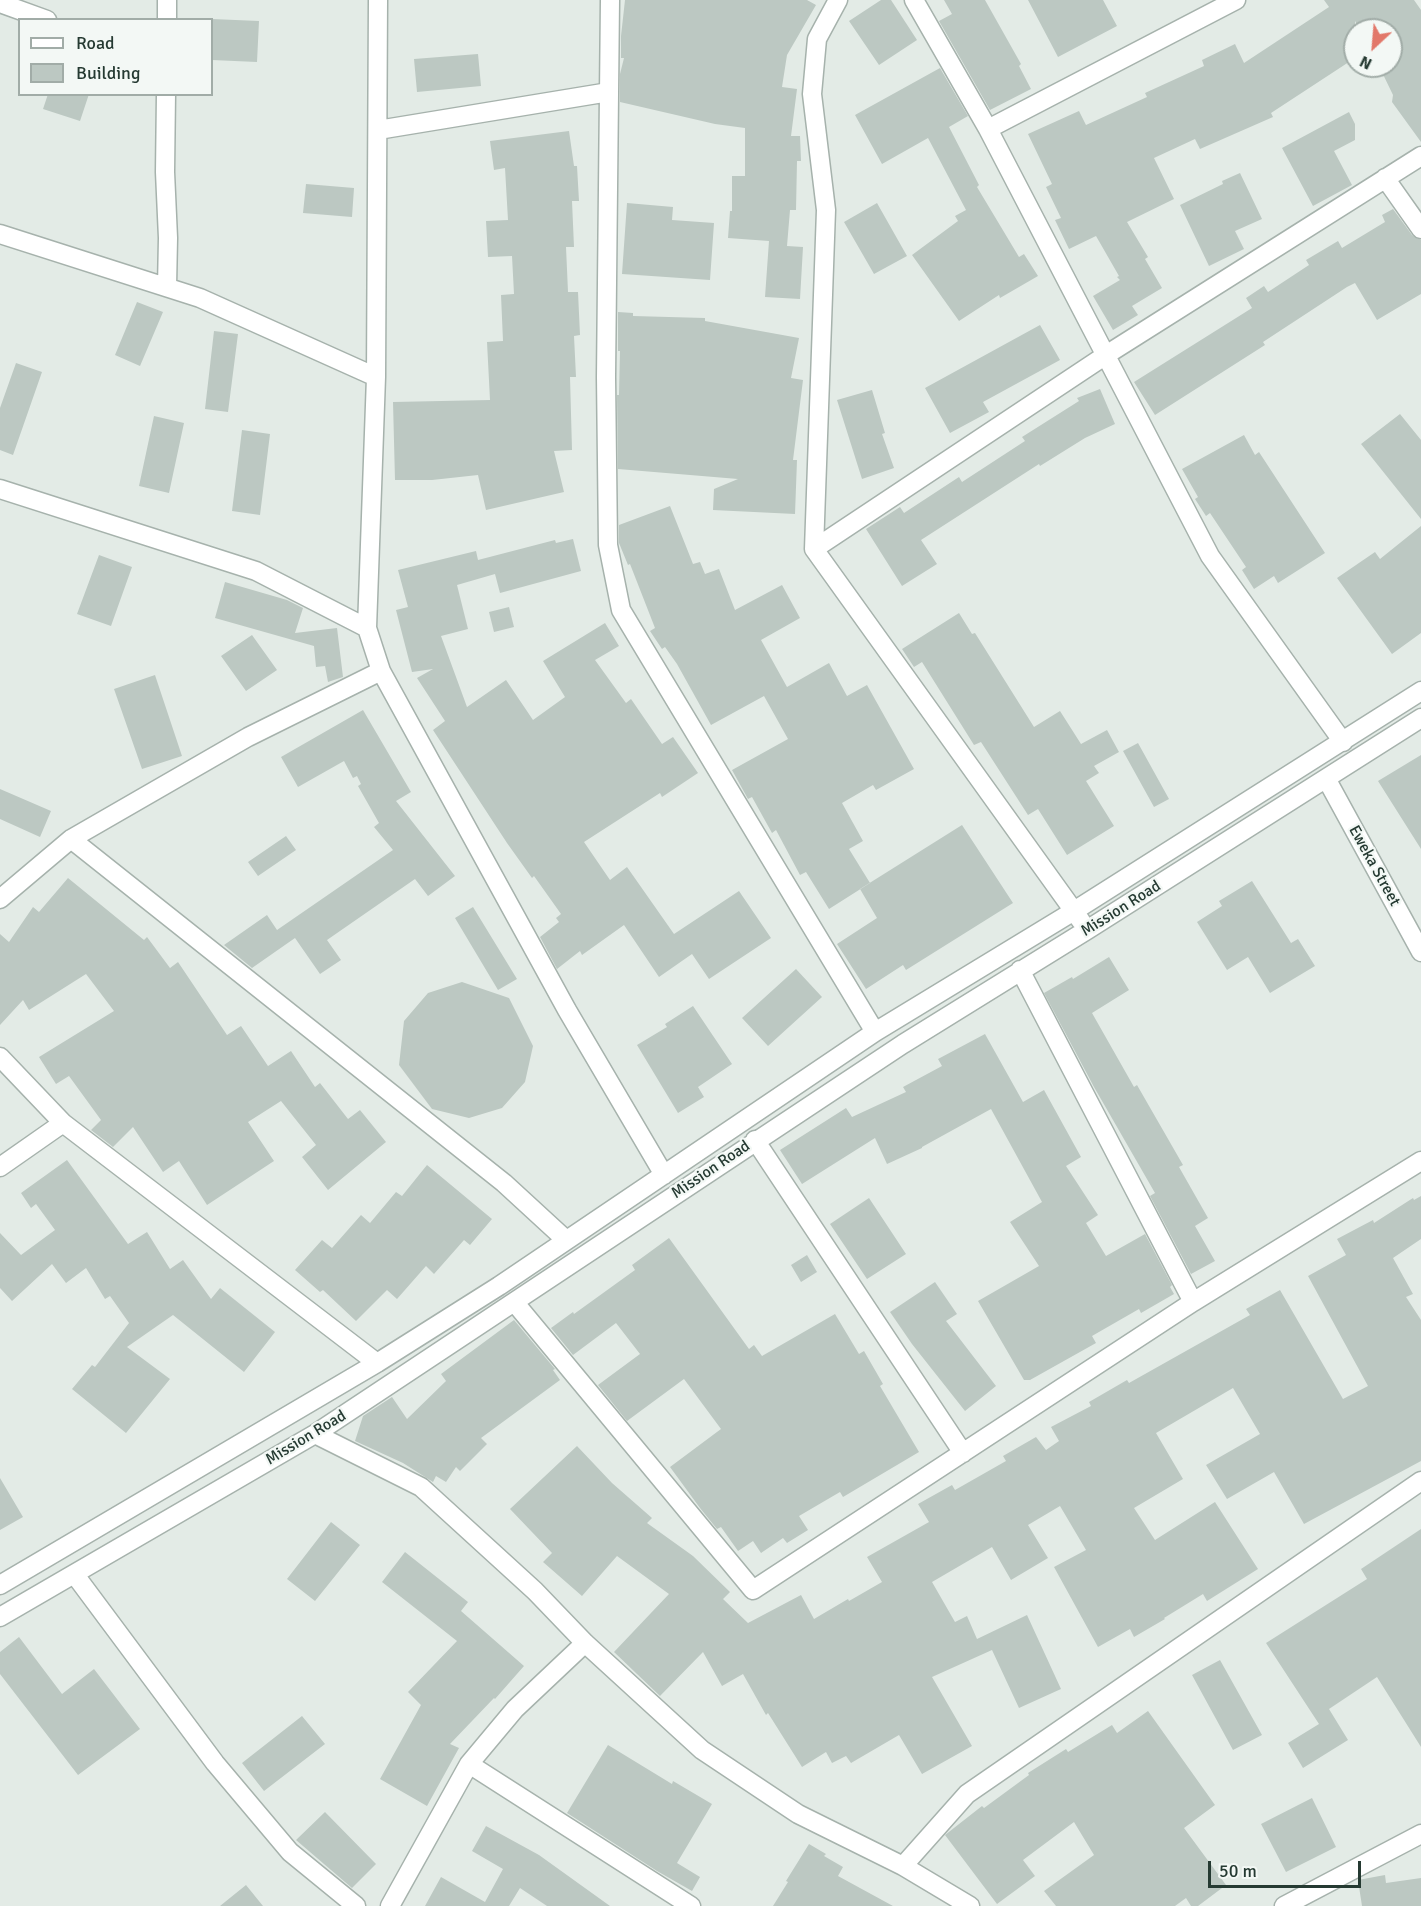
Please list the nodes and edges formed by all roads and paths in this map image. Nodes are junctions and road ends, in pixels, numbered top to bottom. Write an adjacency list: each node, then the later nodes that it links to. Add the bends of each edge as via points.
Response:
1 (167, 0): 9 (street)
2 (378, 0): 13 (street)
3 (610, 0): 10 (street)
4 (838, 0): 22 (street, via 817,39 812,94 826,210)
5 (914, 0): 12 (street)
6 (1236, 0): 12 (street)
7 (0, 3): 8 (street)
8 (41, 18)
9 (167, 18)
10 (609, 92): 13 (street); 35 (street, via 608,545 621,610)
11 (166, 96): 18 (street)
12 (988, 129): 19 (street)
13 (378, 130): 20 (street)
14 (1421, 156): 15 (street)
15 (1385, 178): 16 (street); 19 (street)
16 (1421, 230)
17 (0, 234): 18 (street)
18 (166, 287): 20 (street, via 200,298)
19 (1106, 355): 22 (street); 27 (street, via 1210,556)
20 (376, 377): 23 (street)
21 (0, 489): 23 (street, via 256,571)
22 (814, 549): 31 (street)
23 (367, 628): 24 (street)
24 (381, 671): 29 (street, via 248,737); 41 (street, via 567,1010)
25 (1421, 691): 27 (street, Mission Road)
26 (1421, 718): 28 (street, Mission Road)
27 (1343, 742): 31 (street, Mission Road)
28 (1327, 780): 32 (street, Mission Road); 33 (street, Eweka Street)
29 (71, 839): 30 (street); 42 (street, via 504,1183)
30 (0, 899)
31 (1074, 911): 32 (street); 35 (street, Mission Road)
32 (1087, 930): 34 (street, Mission Road)
33 (1421, 952)
34 (1020, 970): 38 (street, Mission Road); 43 (street)
35 (875, 1032): 41 (street, Mission Road)
36 (0, 1057): 37 (street)
37 (63, 1123): 40 (street); 45 (street)
38 (755, 1140): 44 (street, Mission Road); 47 (street)
39 (1421, 1161): 43 (street)
40 (0, 1167)
41 (664, 1175): 42 (street, Mission Road)
42 (566, 1240): 45 (street, Mission Road)
43 (1193, 1302): 47 (street)
44 (515, 1303): 46 (street, Mission Road); 47 (street, via 753,1590)
45 (377, 1363): 50 (street, Mission Road)
46 (315, 1434): 49 (street, Mission Road); 52 (street, via 421,1487 535,1591)
47 (963, 1453)
48 (1421, 1481): 55 (street, via 967,1794)
49 (75, 1575): 51 (street, Mission Road); 56 (street, via 215,1763 282,1843)
50 (0, 1585)
51 (0, 1617)
52 (585, 1643): 53 (street, via 515,1709); 55 (street, via 702,1750 798,1814)
53 (469, 1764): 57 (street); 58 (street)
54 (1421, 1834): 60 (street)
55 (903, 1866): 59 (street)
56 (356, 1906)
57 (390, 1906)
58 (691, 1906)
59 (970, 1906)
60 (1284, 1906)

